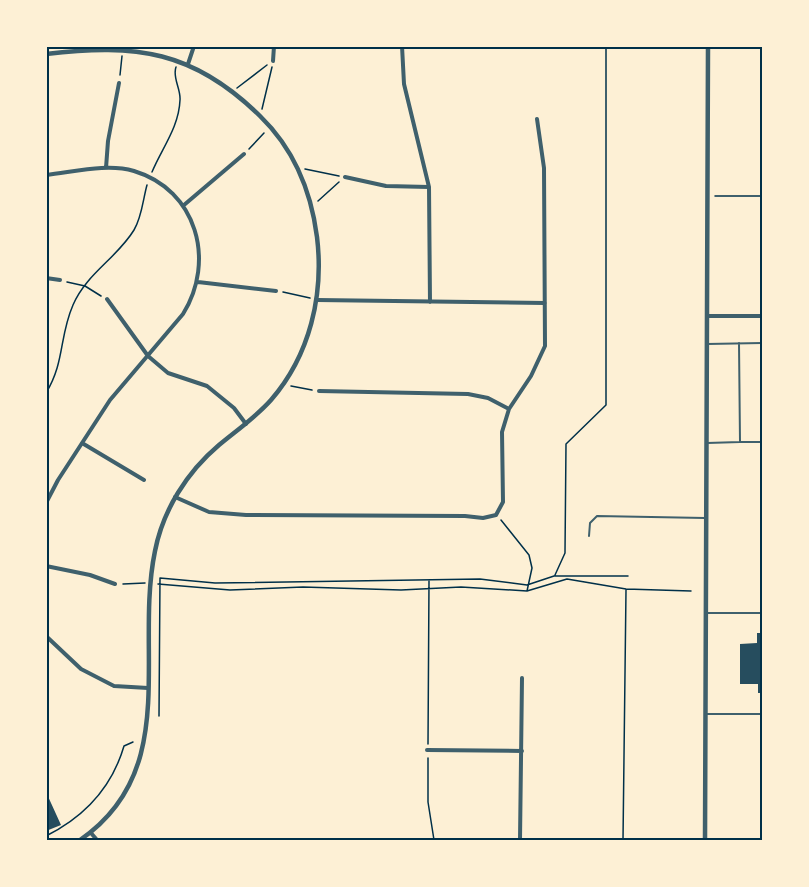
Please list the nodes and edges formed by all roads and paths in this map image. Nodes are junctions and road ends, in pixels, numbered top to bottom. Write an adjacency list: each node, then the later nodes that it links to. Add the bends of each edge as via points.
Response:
1 (194, 46): 10 (street)
2 (274, 46): 9 (street)
3 (402, 46): 22 (street, via 404,84)
4 (606, 46): 58 (path, via 606,405 566,444 565,553)
5 (708, 46): 23 (street)
6 (123, 49): 7 (street); 8 (street); 11 (path)
7 (46, 54)
8 (177, 60): 10 (street); 21 (path, via 174,72 180,89 179,112)
9 (273, 61): 12 (path); 13 (path)
10 (188, 64): 12 (street)
11 (119, 83): 17 (street)
12 (234, 91): 13 (street)
13 (260, 116): 15 (street)
14 (537, 118): 35 (street, via 544,168)
15 (271, 126): 16 (path); 18 (street)
16 (244, 154): 25 (street)
17 (106, 168): 19 (street); 21 (street, via 136,171)
18 (299, 168): 20 (path); 26 (street)
19 (46, 175)
20 (345, 177): 22 (street, via 386,186); 26 (path)
21 (150, 178): 25 (street); 30 (path, via 135,228)
22 (429, 187): 34 (street)
23 (708, 196): 24 (path); 36 (street)
24 (762, 196)
25 (184, 205): 29 (street, via 198,240)
26 (313, 205): 33 (street, via 319,256)
27 (46, 278): 28 (street)
28 (60, 280): 30 (path)
29 (198, 282): 31 (street); 41 (street, via 183,314)
30 (85, 286): 32 (path); 44 (path, via 62,333 61,361)
31 (276, 291): 33 (path)
32 (107, 299): 41 (street)
33 (317, 300): 34 (street); 42 (street, via 310,331 296,364)
34 (430, 302): 35 (street)
35 (545, 303): 45 (street, via 545,346)
36 (707, 316): 37 (street); 40 (street)
37 (762, 316)
38 (739, 343): 39 (lane); 40 (lane); 47 (lane)
39 (762, 343)
40 (707, 344): 50 (street)
41 (148, 356): 46 (street, via 168,373 207,386 234,408); 49 (street, via 110,400)
42 (282, 384): 43 (path); 46 (street)
43 (319, 391): 45 (street, via 468,394 488,398)
44 (46, 393)
45 (509, 409): 54 (street, via 502,432 503,502)
46 (246, 424): 52 (street, via 191,472)
47 (740, 442): 48 (lane); 50 (lane)
48 (762, 442)
49 (82, 443): 51 (street); 53 (street)
50 (707, 443): 55 (street)
51 (144, 480)
52 (175, 497): 54 (street, via 209,512 246,515); 73 (street, via 161,527 150,584)
53 (46, 503)
54 (496, 515): 64 (path, via 529,555 532,568)
55 (707, 518): 56 (lane, via 597,516 590,523); 69 (street)
56 (589, 536)
57 (46, 566): 62 (street)
58 (554, 576): 59 (path); 64 (path)
59 (628, 576)
60 (429, 580): 63 (path, via 215,583 160,578); 64 (path, via 480,579); 65 (path)
61 (138, 583): 62 (path)
62 (115, 584)
63 (159, 584): 65 (path, via 230,590); 76 (path)
64 (527, 585): 67 (path)
65 (429, 588): 67 (path); 78 (path)
66 (626, 589): 67 (path, via 567,579); 68 (path); 86 (path)
67 (526, 591)
68 (691, 591)
69 (707, 613): 70 (lane); 74 (street)
70 (762, 613)
71 (46, 636): 73 (street, via 81,669 114,686)
72 (522, 678): 79 (street)
73 (149, 688): 80 (street, via 147,733 140,761 114,809)
74 (706, 714): 75 (lane); 87 (street)
75 (762, 714)
76 (159, 717)
77 (133, 742): 81 (path, via 124,746 110,780 92,804)
78 (428, 750): 79 (street); 84 (path, via 428,802)
79 (522, 751): 85 (street)
80 (92, 833): 82 (street); 83 (street)
81 (46, 836)
82 (80, 840)
83 (97, 840)
84 (434, 840)
85 (520, 840)
86 (623, 840)
87 (705, 840)

